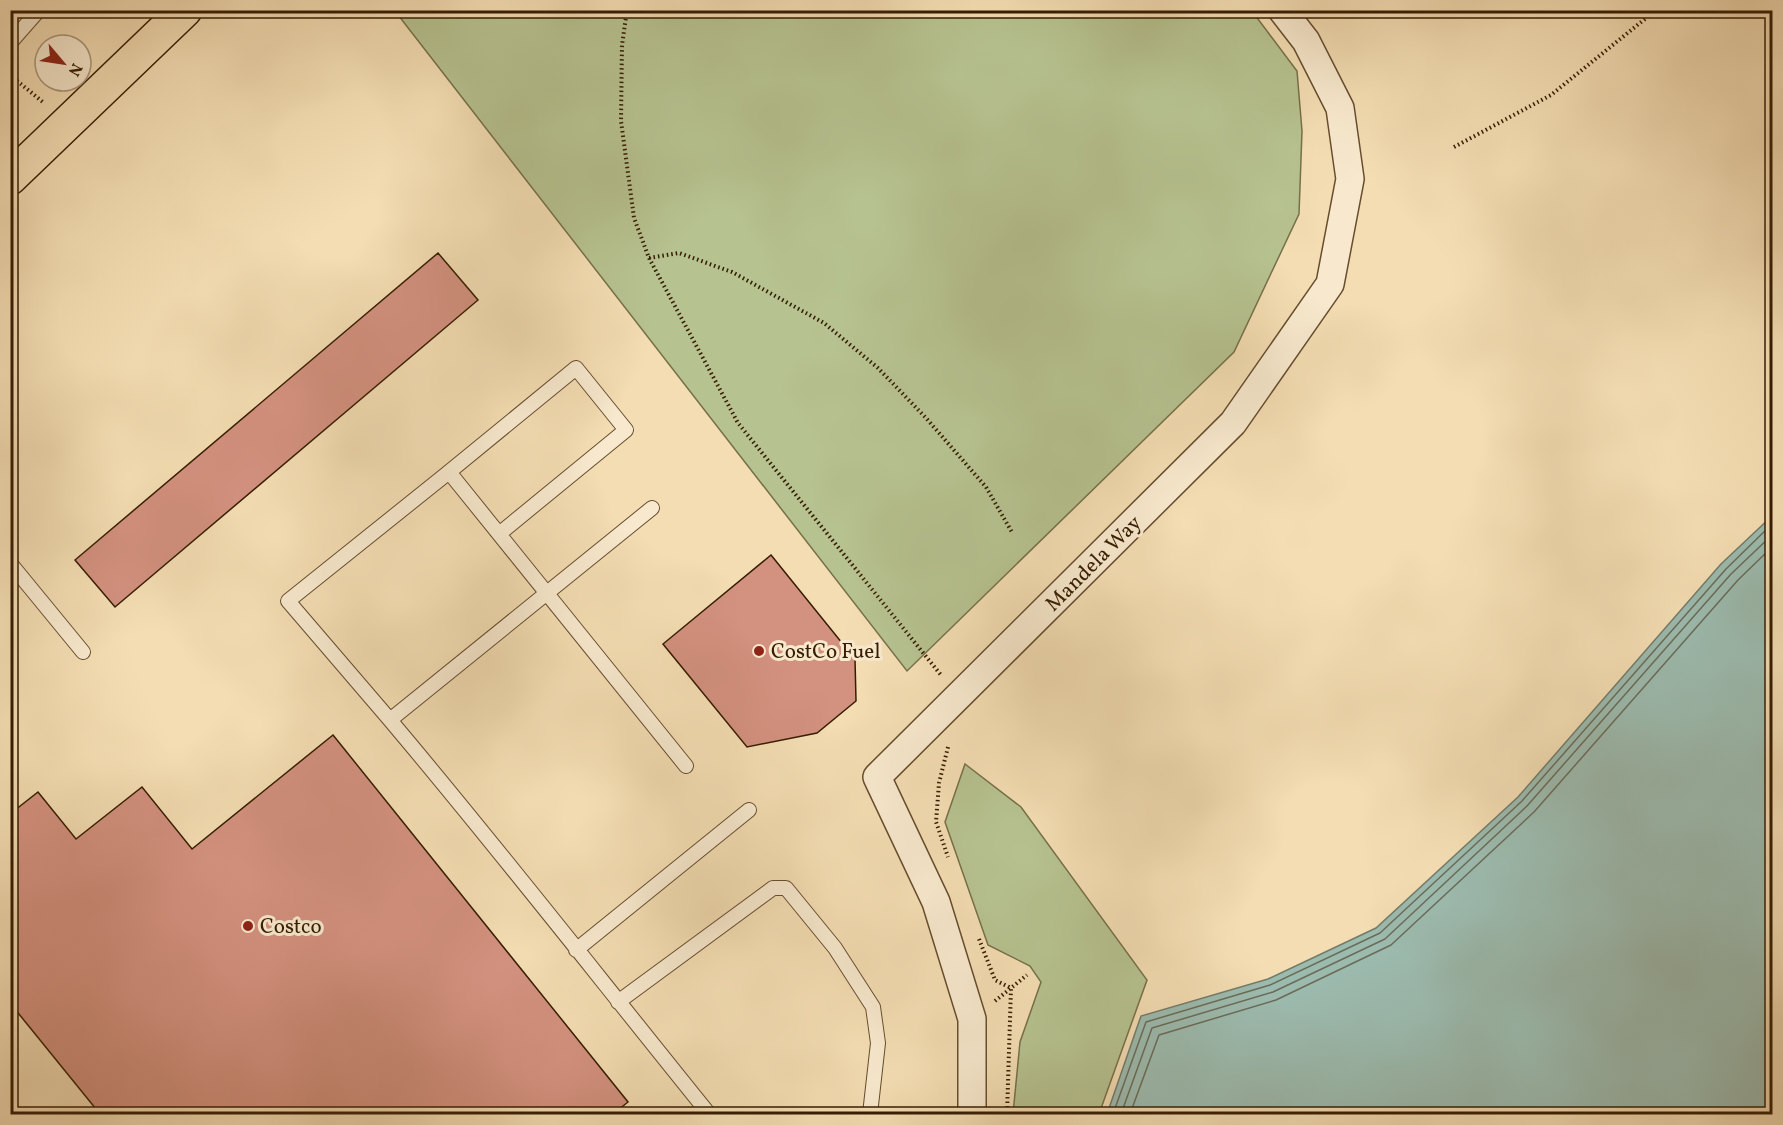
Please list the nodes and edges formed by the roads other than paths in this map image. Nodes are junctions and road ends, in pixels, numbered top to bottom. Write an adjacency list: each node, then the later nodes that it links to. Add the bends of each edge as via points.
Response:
1 (39, 10): 4 (lane)
2 (185, 10): 5 (main road)
3 (1282, 10): 19 (street, Mandela Way, via 1306,41 1340,108 1350,179 1330,284 1233,423 877,777 936,902 972,1019)
4 (10, 43)
5 (10, 178)
6 (449, 472): 8 (lane); 8 (lane, via 576,368 626,430); 12 (lane, via 288,601)
7 (651, 508): 10 (lane)
8 (499, 534): 10 (lane)
9 (10, 563): 11 (lane)
10 (547, 593): 12 (lane); 13 (lane)
11 (83, 652)
12 (390, 720): 15 (lane)
13 (686, 766)
14 (749, 810): 15 (lane)
15 (576, 950): 16 (lane)
16 (618, 1002): 17 (lane); 18 (lane, via 773,888 786,888 835,948 873,1007 878,1043)
17 (709, 1114)
18 (870, 1114)
19 (972, 1114)

